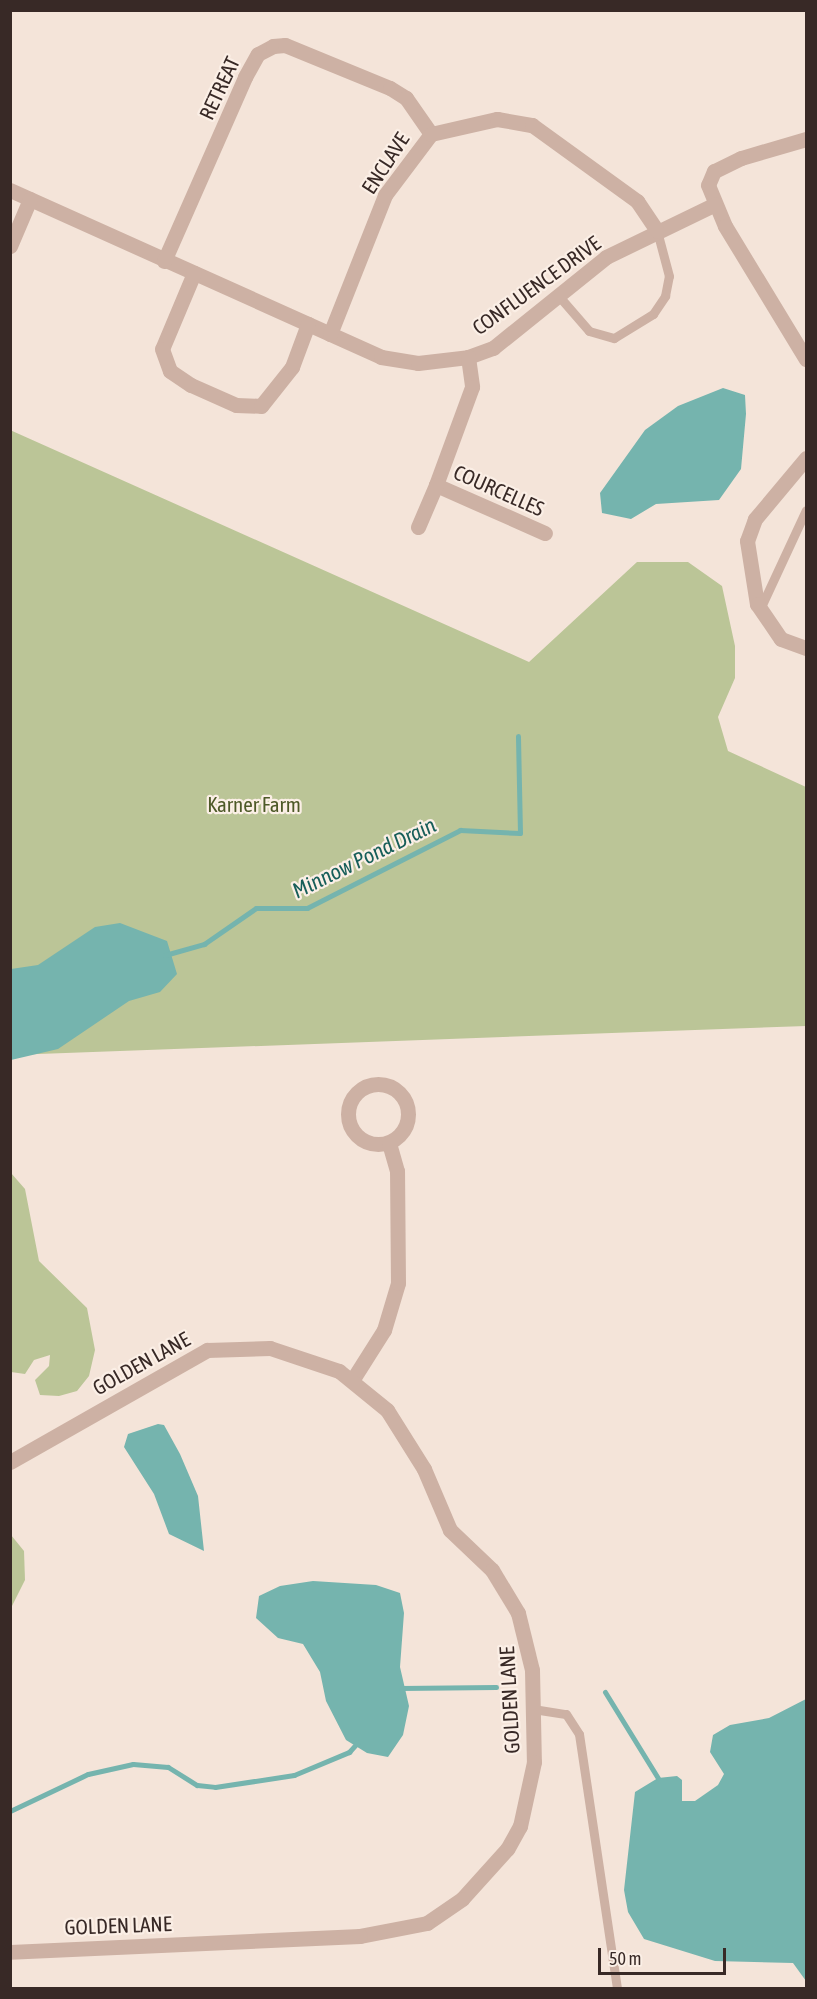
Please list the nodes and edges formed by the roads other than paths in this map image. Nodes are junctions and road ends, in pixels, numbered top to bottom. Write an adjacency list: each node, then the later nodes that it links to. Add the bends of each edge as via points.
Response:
1 (431, 134): 6 (street, ENCLAVE, via 497,119 532,125 637,201); 8 (street, RETREAT, via 406,98 390,88 294,48 273,45 258,54 245,77); 12 (street, ENCLAVE, via 385,195)
2 (807, 139): 5 (street, via 714,171 708,185)
3 (10, 190): 4 (street, CONFLUENCE DRIVE)
4 (30, 199): 7 (street); 8 (street, CONFLUENCE DRIVE)
5 (715, 204): 6 (street, CONFLUENCE DRIVE); 14 (street)
6 (657, 231): 10 (street, CONFLUENCE DRIVE, via 606,257); 10 (lane, via 669,276 665,296 653,314 614,338 589,331)
7 (10, 246)
8 (164, 261): 9 (street, CONFLUENCE DRIVE)
9 (194, 273): 11 (street, CONFLUENCE DRIVE); 11 (street, via 162,349 170,371 191,385 236,405 261,406 292,367)
10 (557, 294): 13 (street, CONFLUENCE DRIVE, via 493,348)
11 (308, 324): 12 (street, CONFLUENCE DRIVE)
12 (330, 334): 13 (street, CONFLUENCE DRIVE, via 381,357 418,363)
13 (468, 357): 16 (street, COURCELLES, via 472,387)
14 (807, 359)
15 (807, 458): 20 (street, via 755,519 747,541)
16 (436, 485): 18 (street, COURCELLES); 19 (street, COURCELLES)
17 (807, 510): 20 (lane)
18 (418, 527)
19 (545, 533)
20 (760, 609): 21 (street, via 781,639)
21 (807, 648)
22 (389, 1143): 23 (street, via 397,1171 398,1283 384,1330)
23 (352, 1380): 24 (street, GOLDEN LANE, via 293,1352 207,1350); 25 (street, GOLDEN LANE, via 405,1436 450,1530 504,1585 528,1642)
24 (10, 1462)
25 (533, 1709): 26 (street, GOLDEN LANE, via 534,1761 520,1826 487,1874 427,1923 360,1936); 27 (lane, via 566,1714 579,1734)
26 (10, 1952)
27 (617, 1989)

